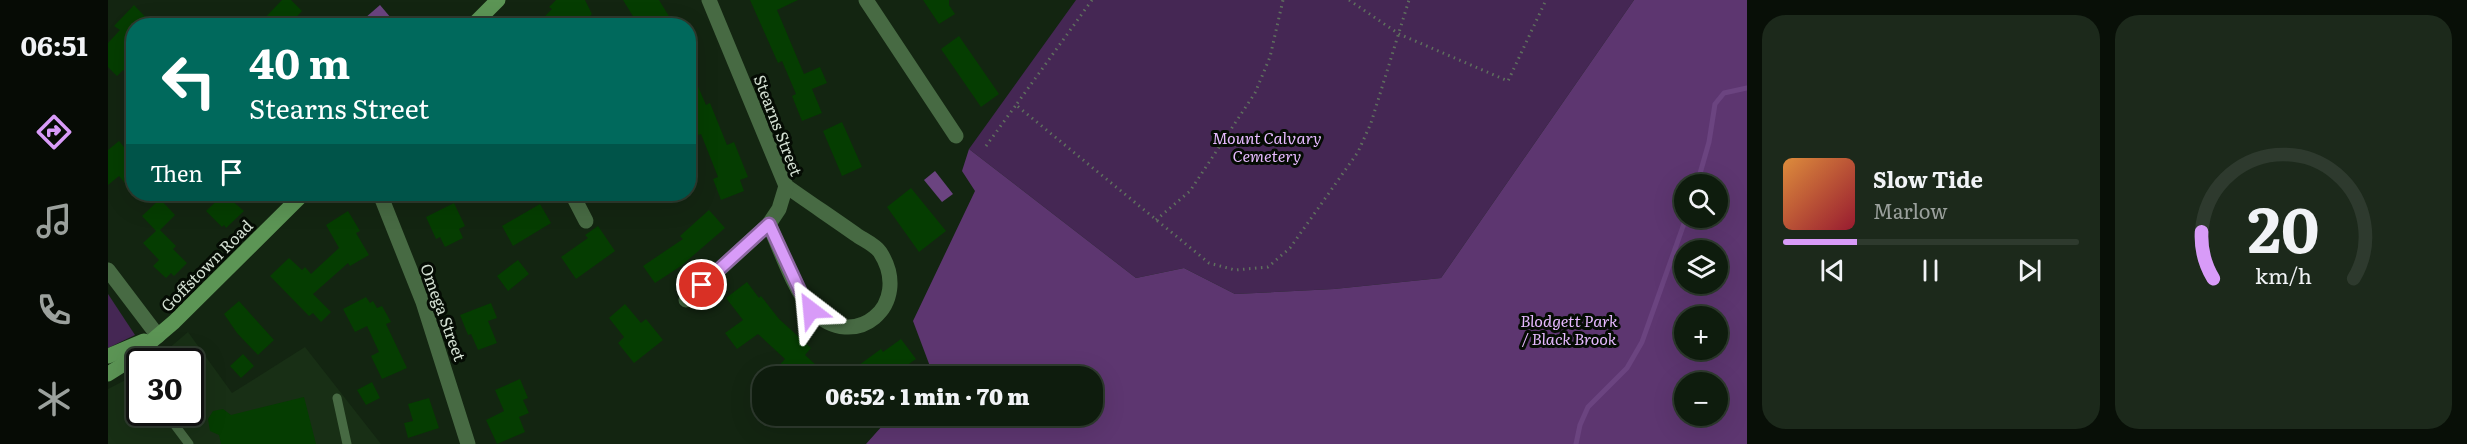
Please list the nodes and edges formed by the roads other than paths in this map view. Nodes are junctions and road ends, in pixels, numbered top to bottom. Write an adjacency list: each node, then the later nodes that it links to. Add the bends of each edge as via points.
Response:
1 (498, 0): 4 (main road)
2 (709, 0): 6 (street, Stearns Street)
3 (866, 0): 5 (street)
4 (480, 18)
5 (956, 135)
6 (786, 186): 11 (street, Stearns Street, via 779,209); 11 (street, via 879,251 888,273 889,294 884,311 865,324 849,327 828,323 811,310)
7 (296, 201): 14 (main road, Goffstown Road)
8 (383, 201): 23 (street, Omega Street, via 423,302)
9 (576, 201): 10 (street)
10 (586, 221)
11 (769, 224): 13 (street, Stearns Street)
12 (108, 270): 14 (street)
13 (686, 300)
14 (158, 336): 15 (main road, Goffstown Road); 16 (main road, Goffstown Road)
15 (144, 348)
16 (108, 356)
17 (126, 363): 18 (main road, Goffstown Road)
18 (108, 374)
19 (337, 398): 22 (lane)
20 (176, 426): 21 (lane)
21 (189, 444)
22 (347, 444)
23 (468, 444)

